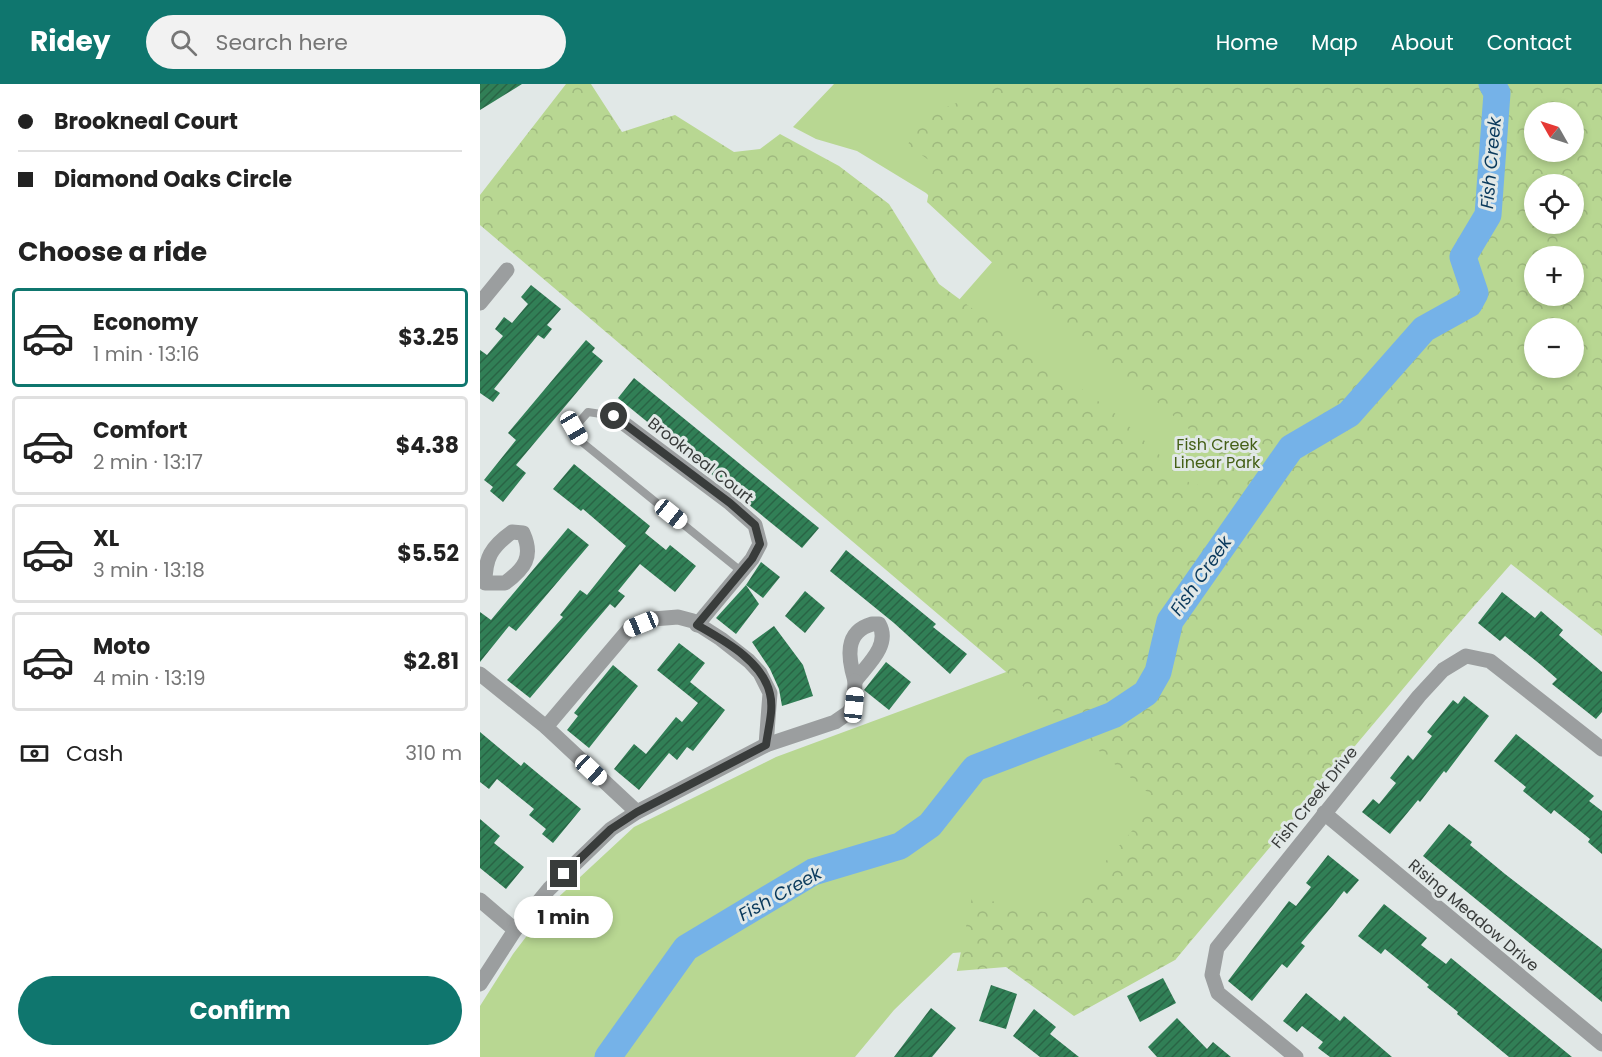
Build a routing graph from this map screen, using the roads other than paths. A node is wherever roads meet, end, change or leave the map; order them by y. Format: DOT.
graph roads {
  1 [pos="507,270"];
  2 [pos="480,303"];
  3 [pos="614,416"];
  4 [pos="742,572"];
  5 [pos="697,625"];
  6 [pos="480,674"];
  7 [pos="855,681"];
  8 [pos="546,727"];
  9 [pos="766,745"];
  10 [pos="1602,749"];
  11 [pos="637,812"];
  12 [pos="1324,813"];
  13 [pos="480,900"];
  14 [pos="515,930"];
  15 [pos="480,984"];
  16 [pos="1602,1044"];
  17 [pos="1296,1057"];
  1 -- 2 [label="street"];
  3 -- 4 [label="street, Brookneal Court"];
  3 -- 4 [label="lane"];
  4 -- 5 [label="street, Brookneal Court"];
  5 -- 8 [label="street"];
  5 -- 9 [label="street"];
  6 -- 8 [label="street"];
  7 -- 9 [label="street"];
  8 -- 11 [label="street"];
  9 -- 11 [label="street"];
  10 -- 12 [label="street, Fish Creek Drive"];
  11 -- 14 [label="street"];
  12 -- 16 [label="street, Rising Meadow Drive"];
  12 -- 17 [label="street, Fish Creek Drive"];
  13 -- 14 [label="street"];
  14 -- 15 [label="street"];
}
